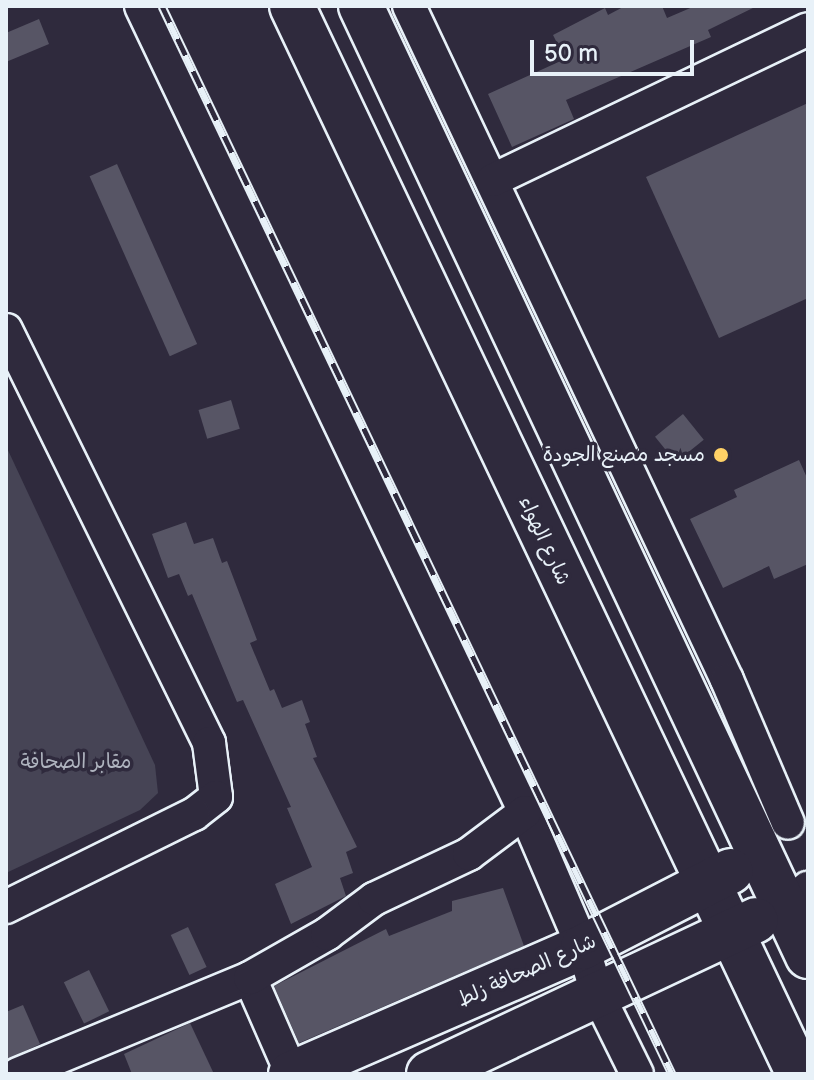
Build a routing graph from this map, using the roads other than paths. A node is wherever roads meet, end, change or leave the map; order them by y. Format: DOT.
graph roads {
  1 [pos="141,6"];
  2 [pos="292,6"];
  3 [pos="361,6"];
  4 [pos="409,6"];
  5 [pos="808,29"];
  6 [pos="446,85"];
  7 [pos="407,105"];
  8 [pos="493,180"];
  9 [pos="6,330"];
  10 [pos="525,812"];
  11 [pos="798,818"];
  12 [pos="759,860"];
  13 [pos="705,881"];
  14 [pos="796,898"];
  15 [pos="6,907"];
  16 [pos="731,931"];
  17 [pos="583,947"];
  18 [pos="808,956"];
  19 [pos="250,978"];
  20 [pos="597,993"];
  21 [pos="31,1071"];
  22 [pos="291,1074"];
  23 [pos="429,1074"];
  24 [pos="637,1074"];
  25 [pos="799,1074"];
  1 -- 10 [label="street"];
  2 -- 13 [label="highway, شارع الهواء"];
  3 -- 7 [label="highway"];
  4 -- 6 [label="street"];
  5 -- 8 [label="street"];
  6 -- 7 [label="street"];
  6 -- 8 [label="street"];
  7 -- 12 [label="highway"];
  8 -- 11 [label="street"];
  9 -- 15 [label="street"];
  10 -- 17 [label="street"];
  10 -- 19 [label="street"];
  11 -- 12 [label="street"];
  12 -- 13 [label="highway, شارع الصحافة زلط"];
  12 -- 14 [label="highway"];
  13 -- 16 [label="highway, شارع الهواء"];
  13 -- 17 [label="highway, شارع الصحافة زلط"];
  14 -- 16 [label="highway"];
  14 -- 18 [label="highway"];
  16 -- 20 [label="highway"];
  16 -- 25 [label="highway, شارع الهواء"];
  17 -- 20 [label="street"];
  17 -- 22 [label="highway, شارع الصحافة زلط"];
  19 -- 21 [label="street"];
  19 -- 22 [label="street"];
  20 -- 23 [label="highway"];
  20 -- 24 [label="street"];
}
